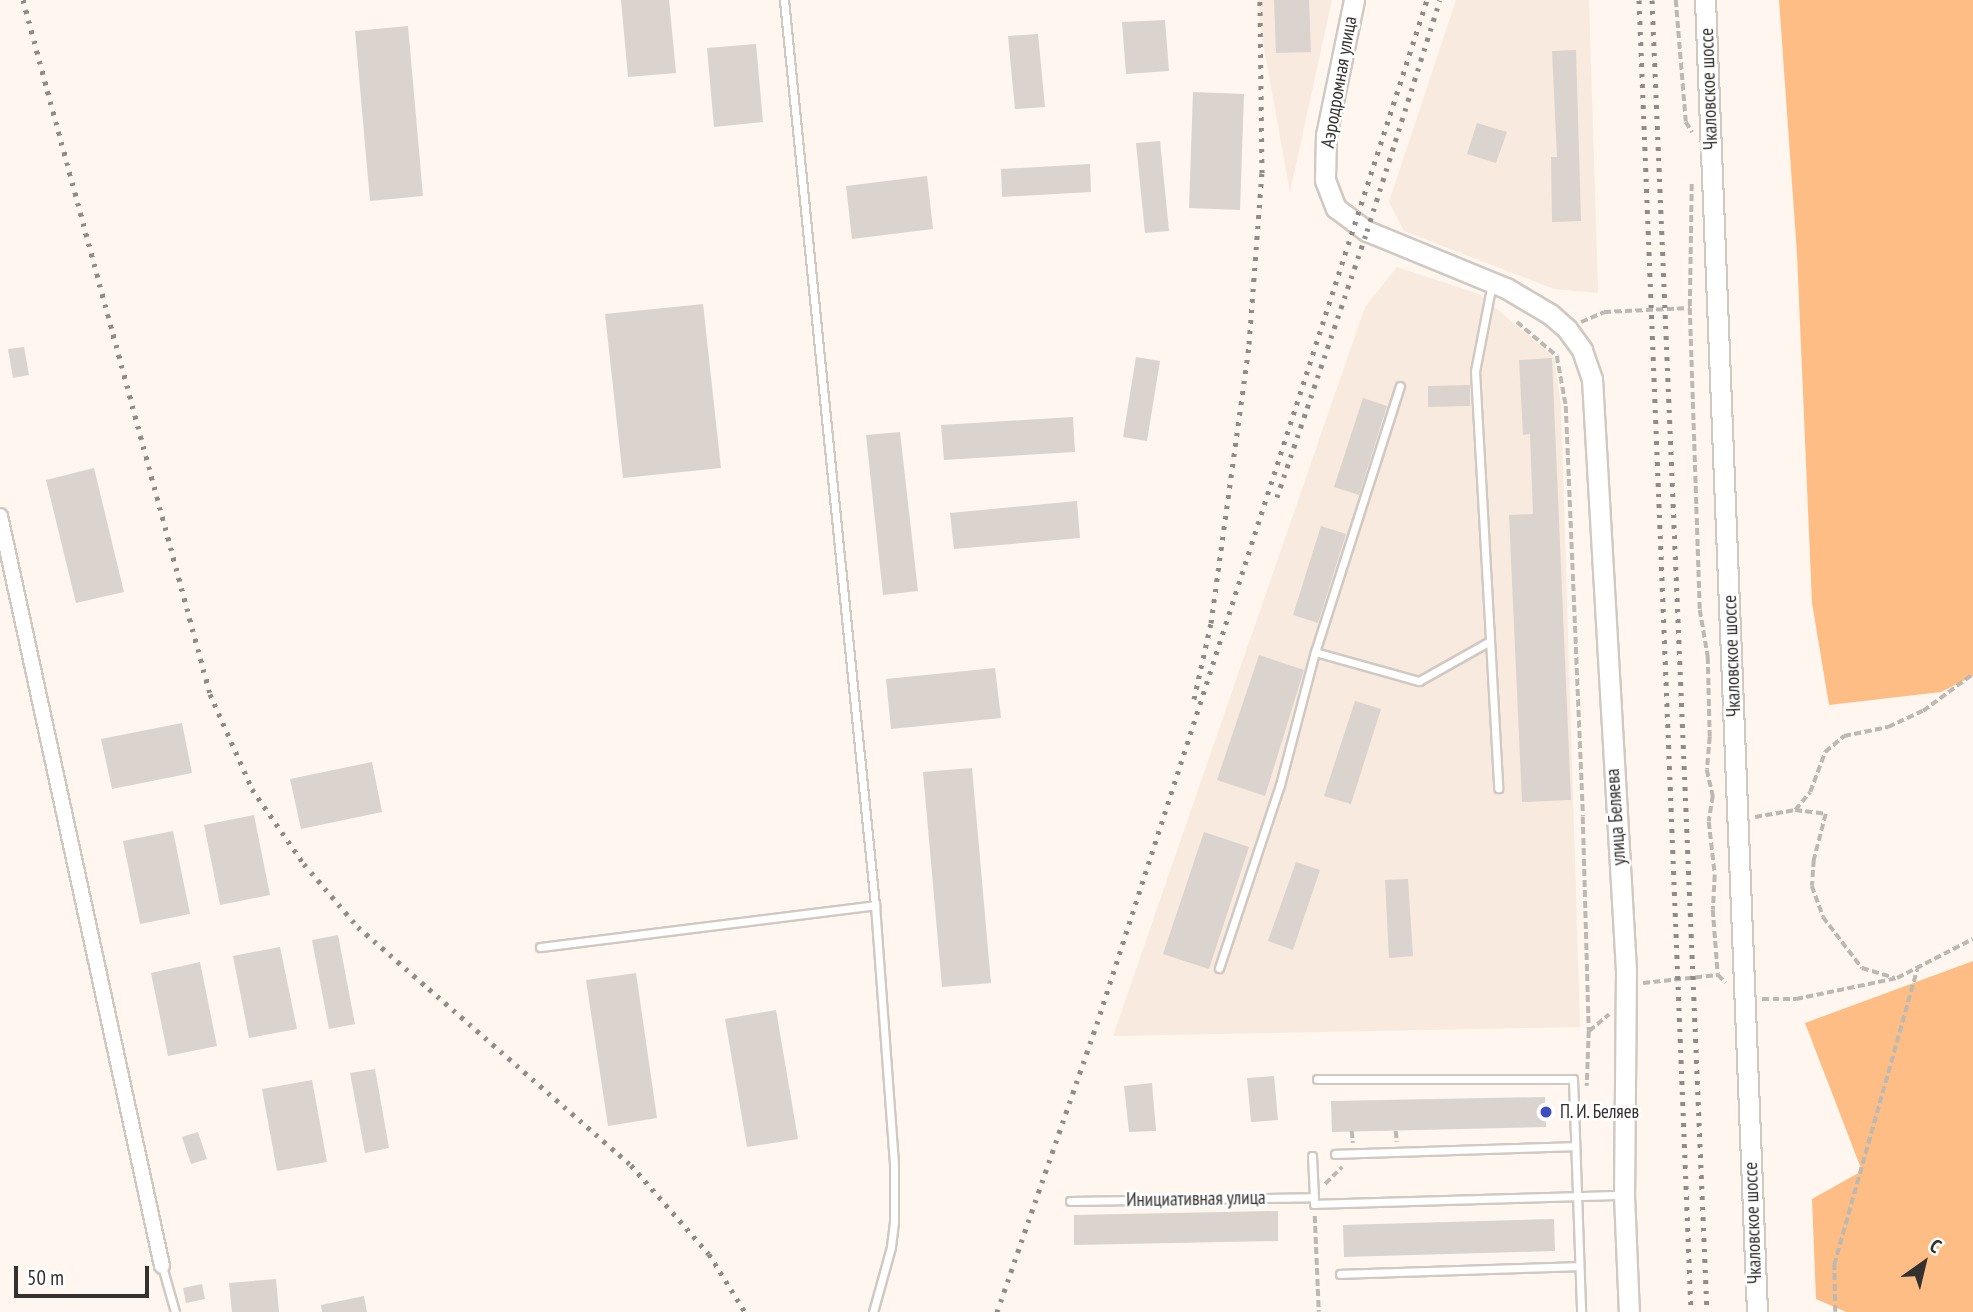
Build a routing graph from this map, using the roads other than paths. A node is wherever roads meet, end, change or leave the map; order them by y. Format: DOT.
graph roads {
  1 [pos="784,0"];
  2 [pos="1354,0"];
  3 [pos="1705,0"];
  4 [pos="1493,283"];
  5 [pos="1567,329"];
  6 [pos="1400,386"];
  7 [pos="0,516"];
  8 [pos="1490,642"];
  9 [pos="1315,652"];
  10 [pos="1498,789"];
  11 [pos="874,905"];
  12 [pos="540,947"];
  13 [pos="1219,968"];
  14 [pos="1317,1079"];
  15 [pos="1575,1146"];
  16 [pos="1335,1154"];
  17 [pos="1312,1156"];
  18 [pos="1624,1195"];
  19 [pos="1577,1197"];
  20 [pos="1070,1201"];
  21 [pos="1314,1201"];
  22 [pos="162,1266"];
  23 [pos="1579,1266"];
  24 [pos="1340,1274"];
  25 [pos="175,1312"];
  26 [pos="873,1312"];
  27 [pos="1581,1312"];
  28 [pos="1629,1312"];
  29 [pos="1757,1312"];
  1 -- 11 [label="lane"];
  2 -- 4 [label="street, Аэродромная улица"];
  3 -- 29 [label="street, Чкаловское шоссе"];
  4 -- 5 [label="street, Аэродромная улица"];
  4 -- 8 [label="lane"];
  5 -- 18 [label="street, улица Беляева"];
  6 -- 9 [label="lane"];
  7 -- 22 [label="street"];
  8 -- 9 [label="lane"];
  8 -- 10 [label="lane"];
  9 -- 13 [label="lane"];
  11 -- 12 [label="lane"];
  11 -- 26 [label="lane"];
  14 -- 15 [label="lane"];
  15 -- 16 [label="lane"];
  15 -- 19 [label="lane"];
  17 -- 21 [label="lane"];
  18 -- 19 [label="lane, Инициативная улица"];
  18 -- 28 [label="street, улица Беляева"];
  19 -- 21 [label="lane, Инициативная улица"];
  19 -- 23 [label="lane"];
  20 -- 21 [label="lane, Инициативная улица"];
  22 -- 25 [label="lane"];
  23 -- 24 [label="lane"];
  23 -- 27 [label="lane"];
}
